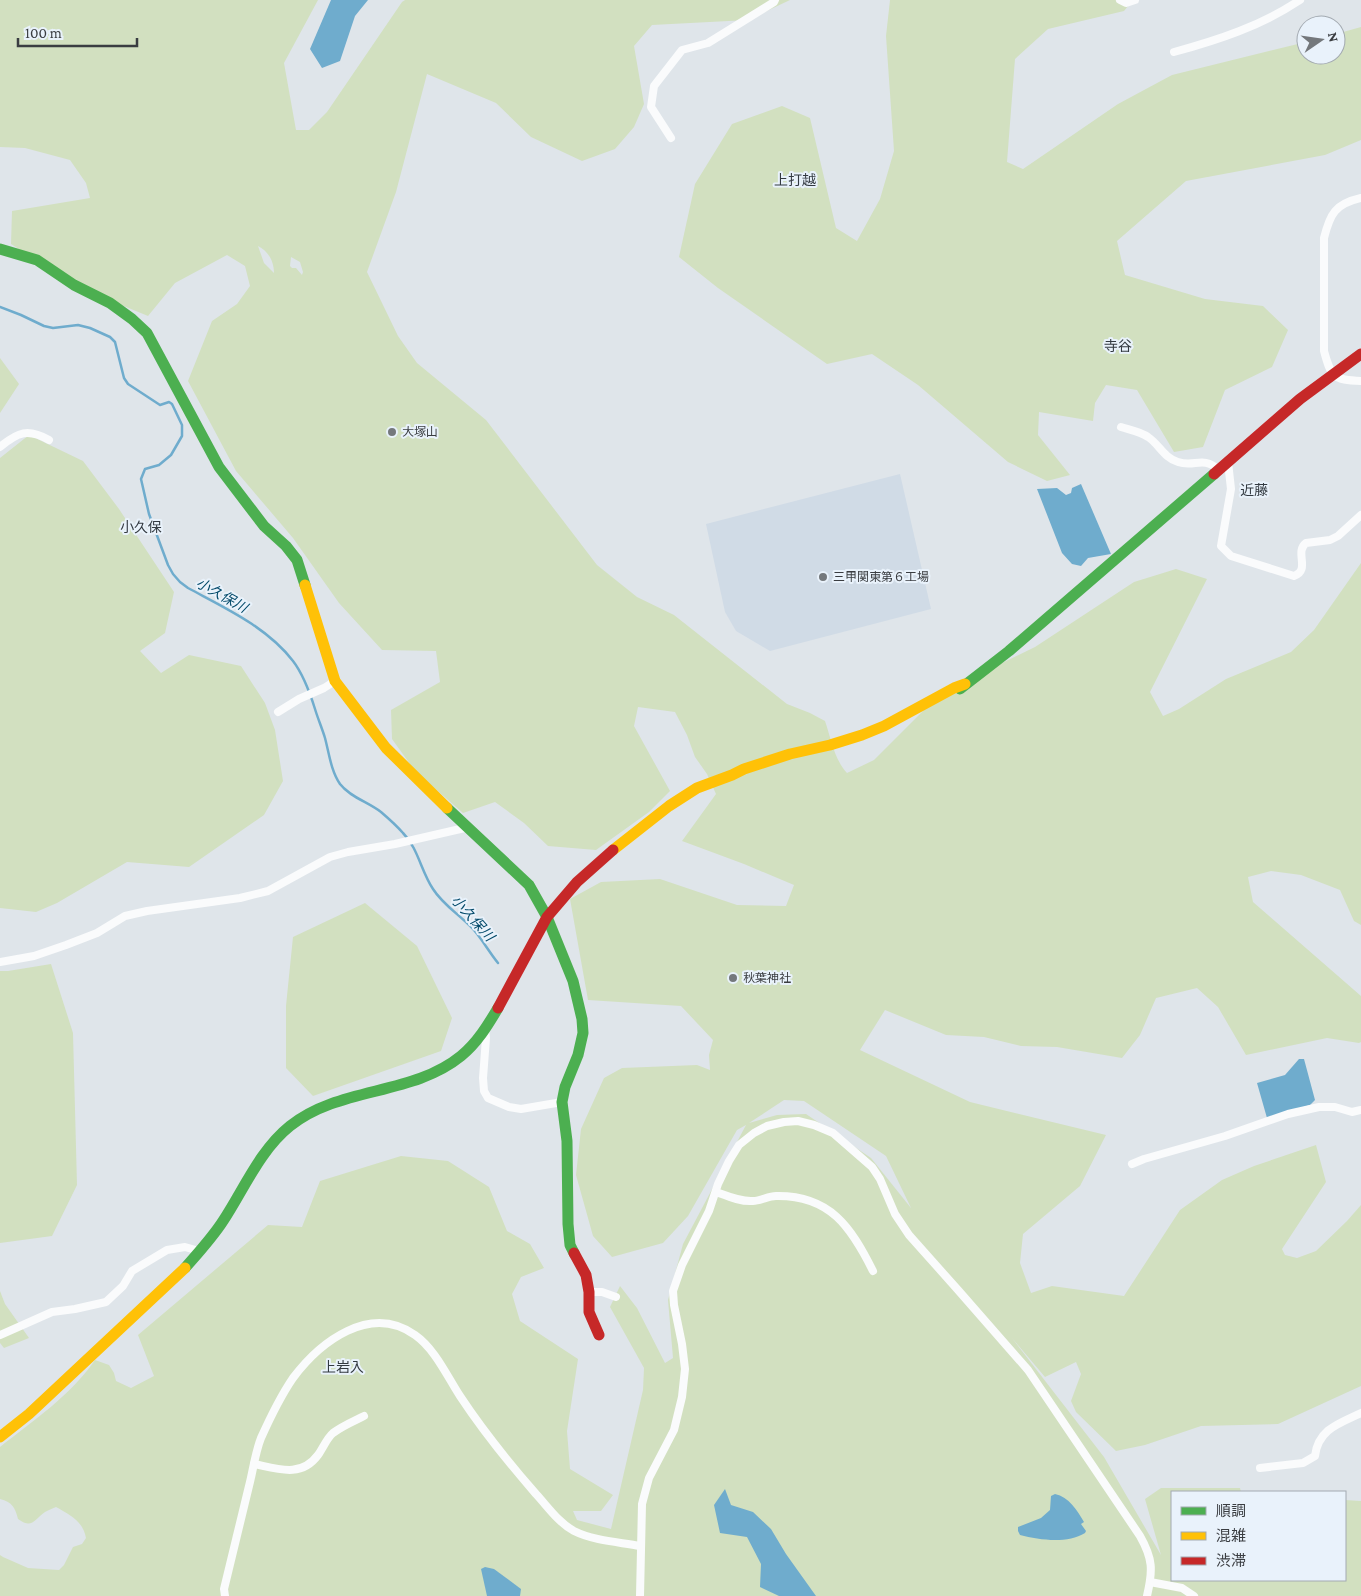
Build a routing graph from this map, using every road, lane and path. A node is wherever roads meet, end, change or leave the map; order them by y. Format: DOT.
graph roads {
  1 [pos="775,0"];
  2 [pos="1120,0"];
  3 [pos="1135,0"];
  4 [pos="1300,0"];
  5 [pos="1174,52"];
  6 [pos="671,138"];
  7 [pos="1361,198"];
  8 [pos="0,249"];
  9 [pos="1361,354"];
  10 [pos="1333,376"];
  11 [pos="1361,381"];
  12 [pos="1121,427"];
  13 [pos="49,440"];
  14 [pos="0,447"];
  15 [pos="1228,462"];
  16 [pos="1219,470"];
  17 [pos="1361,515"];
  18 [pos="335,681"];
  19 [pos="278,712"];
  20 [pos="469,827"];
  21 [pos="547,917"];
  22 [pos="0,962"];
  23 [pos="485,1029"];
  24 [pos="562,1102"];
  25 [pos="1361,1110"];
  26 [pos="1132,1164"];
  27 [pos="716,1192"];
  28 [pos="200,1251"];
  29 [pos="873,1271"];
  30 [pos="589,1292"];
  31 [pos="616,1297"];
  32 [pos="0,1335"];
  33 [pos="599,1335"];
  34 [pos="1361,1413"];
  35 [pos="364,1416"];
  36 [pos="0,1437"];
  37 [pos="254,1464"];
  38 [pos="1260,1468"];
  39 [pos="640,1546"];
  40 [pos="1150,1582"];
  41 [pos="225,1596"];
  42 [pos="640,1596"];
  43 [pos="1147,1596"];
  44 [pos="1194,1596"];
  1 -- 6 [label="street"];
  2 -- 3 [label="street"];
  4 -- 5 [label="street"];
  7 -- 10 [label="street"];
  8 -- 18 [label="street"];
  9 -- 10 [label="street"];
  10 -- 11 [label="street"];
  10 -- 15 [label="street"];
  12 -- 16 [label="street"];
  13 -- 14 [label="street"];
  15 -- 16 [label="street"];
  15 -- 17 [label="street"];
  16 -- 21 [label="street"];
  18 -- 19 [label="street"];
  18 -- 20 [label="street"];
  20 -- 21 [label="street"];
  20 -- 22 [label="street"];
  21 -- 23 [label="street"];
  21 -- 24 [label="street"];
  23 -- 24 [label="street"];
  23 -- 28 [label="street"];
  24 -- 30 [label="street"];
  25 -- 26 [label="street"];
  27 -- 29 [label="street"];
  27 -- 39 [label="street"];
  27 -- 40 [label="street"];
  28 -- 32 [label="street"];
  28 -- 36 [label="street"];
  30 -- 31 [label="street"];
  30 -- 33 [label="street"];
  34 -- 38 [label="street"];
  35 -- 37 [label="street"];
  37 -- 39 [label="street"];
  37 -- 41 [label="street"];
  39 -- 42 [label="street"];
  40 -- 43 [label="street"];
  40 -- 44 [label="street"];
}
